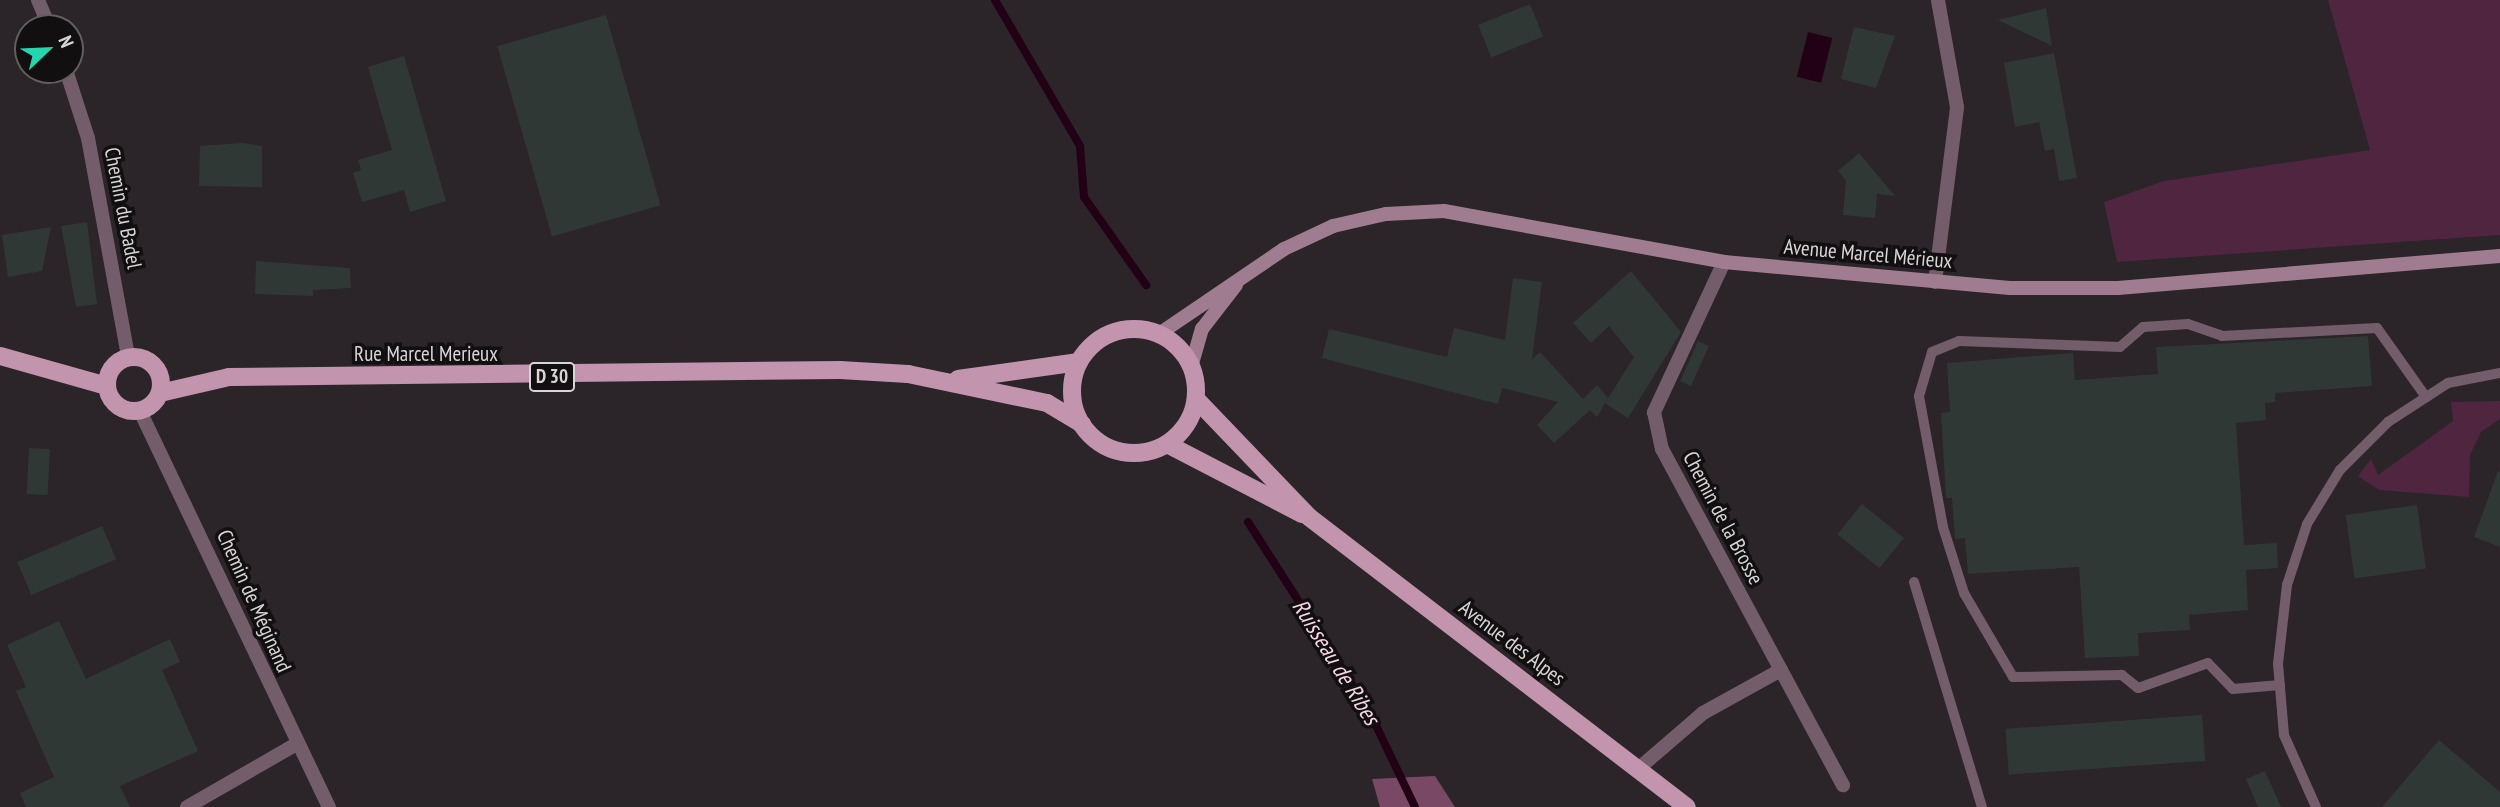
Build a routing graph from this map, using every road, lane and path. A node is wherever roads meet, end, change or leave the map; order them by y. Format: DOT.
graph roads {
  1 [pos="1938,0"];
  2 [pos="70,84"];
  3 [pos="2500,256"];
  4 [pos="1724,262"];
  5 [pos="1247,270"];
  6 [pos="1935,282"];
  7 [pos="1159,334"];
  8 [pos="0,356"];
  9 [pos="128,357"];
  10 [pos="1079,362"];
  11 [pos="1191,367"];
  12 [pos="2500,373"];
  13 [pos="944,381"];
  14 [pos="107,386"];
  15 [pos="160,393"];
  16 [pos="2426,397"];
  17 [pos="1196,399"];
  18 [pos="140,411"];
  19 [pos="1082,424"];
  20 [pos="1167,444"];
  21 [pos="1309,517"];
  22 [pos="1914,582"];
  23 [pos="1781,670"];
  24 [pos="2280,685"];
  25 [pos="295,745"];
  26 [pos="1638,769"];
  27 [pos="1843,785"];
  28 [pos="187,807"];
  29 [pos="330,807"];
  30 [pos="1687,807"];
  31 [pos="1982,807"];
  32 [pos="2316,807"];
  1 -- 6 [label="street"];
  2 -- 9 [label="street, Chemin du Badel"];
  3 -- 6 [label="main road, Avenue Marcel Mérieux"];
  4 -- 5 [label="main road, Avenue Marcel Mérieux"];
  4 -- 6 [label="main road, Avenue Marcel Mérieux"];
  4 -- 23 [label="street, Chemin de la Brosse"];
  5 -- 7 [label="main road, Avenue Marcel Mérieux"];
  5 -- 11 [label="main road, Avenue Marcel Mérieux"];
  7 -- 10 [label="main road"];
  7 -- 11 [label="main road"];
  8 -- 14 [label="main road"];
  9 -- 14 [label="main road"];
  9 -- 15 [label="main road"];
  10 -- 13 [label="main road, Rue Marcel Merieux / D 30"];
  10 -- 19 [label="main road"];
  11 -- 17 [label="main road"];
  12 -- 16 [label="lane"];
  13 -- 15 [label="main road, Rue Marcel Merieux / D 30"];
  13 -- 19 [label="main road, Rue Marcel Merieux / D 30"];
  14 -- 18 [label="main road"];
  15 -- 18 [label="main road"];
  16 -- 24 [label="lane"];
  16 -- 24 [label="lane"];
  17 -- 20 [label="main road"];
  17 -- 21 [label="main road, Avenue des Alpes"];
  18 -- 25 [label="street, Chemin de Méginand"];
  19 -- 20 [label="main road"];
  20 -- 21 [label="main road, Avenue des Alpes"];
  21 -- 26 [label="main road, Avenue des Alpes"];
  22 -- 31 [label="lane"];
  23 -- 26 [label="street"];
  23 -- 27 [label="street, Chemin de la Brosse"];
  24 -- 32 [label="lane"];
  25 -- 28 [label="street"];
  25 -- 29 [label="street, Chemin de Méginand"];
  26 -- 30 [label="main road, Avenue des Alpes"];
}
